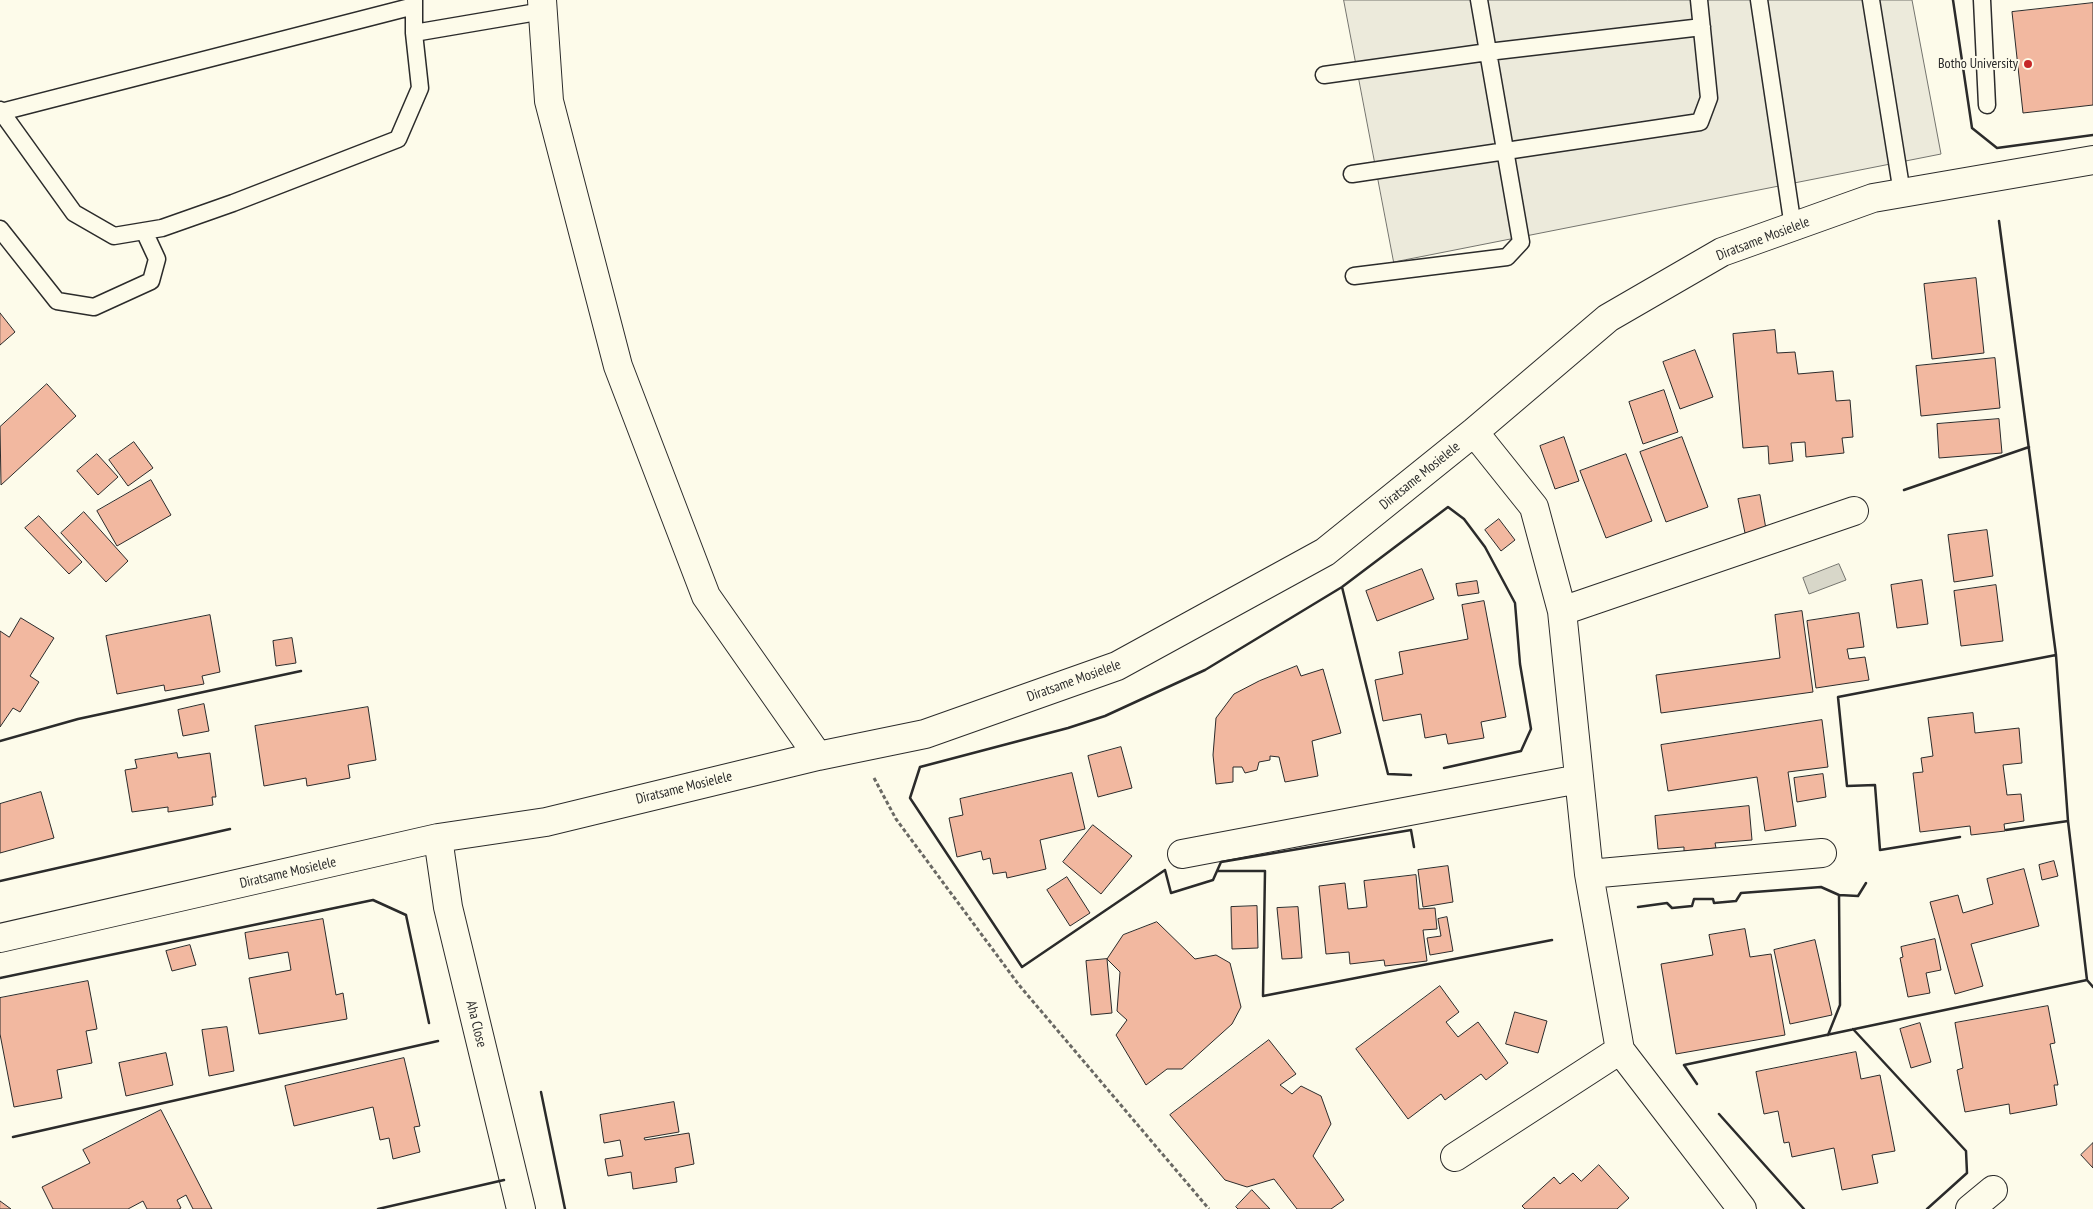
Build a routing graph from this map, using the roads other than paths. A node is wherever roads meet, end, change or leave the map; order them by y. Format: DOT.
graph roads {
  1 [pos="1479,0"];
  2 [pos="1698,0"];
  3 [pos="1759,0"];
  4 [pos="1871,0"];
  5 [pos="1982,0"];
  6 [pos="414,3"];
  7 [pos="543,6"];
  8 [pos="1702,27"];
  9 [pos="414,33"];
  10 [pos="1488,52"];
  11 [pos="1324,75"];
  12 [pos="1987,105"];
  13 [pos="1,111"];
  14 [pos="1505,152"];
  15 [pos="2093,160"];
  16 [pos="1352,174"];
  17 [pos="1902,193"];
  18 [pos="1793,227"];
  19 [pos="0,229"];
  20 [pos="144,231"];
  21 [pos="1354,276"];
  22 [pos="1474,432"];
  23 [pos="1854,511"];
  24 [pos="1562,612"];
  25 [pos="818,756"];
  26 [pos="1579,780"];
  27 [pos="438,838"];
  28 [pos="1822,853"];
  29 [pos="1182,854"];
  30 [pos="1589,874"];
  31 [pos="0,938"];
  32 [pos="1620,1050"];
  33 [pos="1455,1157"];
  34 [pos="1993,1190"];
  35 [pos="521,1209"];
  36 [pos="1742,1209"];
  37 [pos="1970,1209"];
  1 -- 10 [label="lane"];
  2 -- 8 [label="lane"];
  3 -- 18 [label="lane"];
  4 -- 17 [label="lane"];
  5 -- 12 [label="lane"];
  6 -- 9 [label="lane"];
  6 -- 13 [label="lane"];
  7 -- 9 [label="lane"];
  7 -- 25 [label="street"];
  8 -- 10 [label="lane"];
  8 -- 14 [label="lane"];
  9 -- 20 [label="lane"];
  10 -- 11 [label="lane"];
  10 -- 14 [label="lane"];
  13 -- 20 [label="lane"];
  14 -- 16 [label="lane"];
  14 -- 21 [label="lane"];
  15 -- 17 [label="street, Diratsame Mosielele"];
  17 -- 18 [label="street, Diratsame Mosielele"];
  18 -- 22 [label="street, Diratsame Mosielele"];
  19 -- 20 [label="lane"];
  22 -- 24 [label="street"];
  22 -- 25 [label="street, Diratsame Mosielele"];
  23 -- 24 [label="street"];
  24 -- 26 [label="street"];
  25 -- 27 [label="street, Diratsame Mosielele"];
  26 -- 29 [label="street"];
  26 -- 30 [label="street"];
  27 -- 31 [label="street, Diratsame Mosielele"];
  27 -- 35 [label="street, Aha Close"];
  28 -- 30 [label="street"];
  30 -- 32 [label="street"];
  32 -- 33 [label="street"];
  32 -- 36 [label="street"];
  34 -- 37 [label="street"];
}
